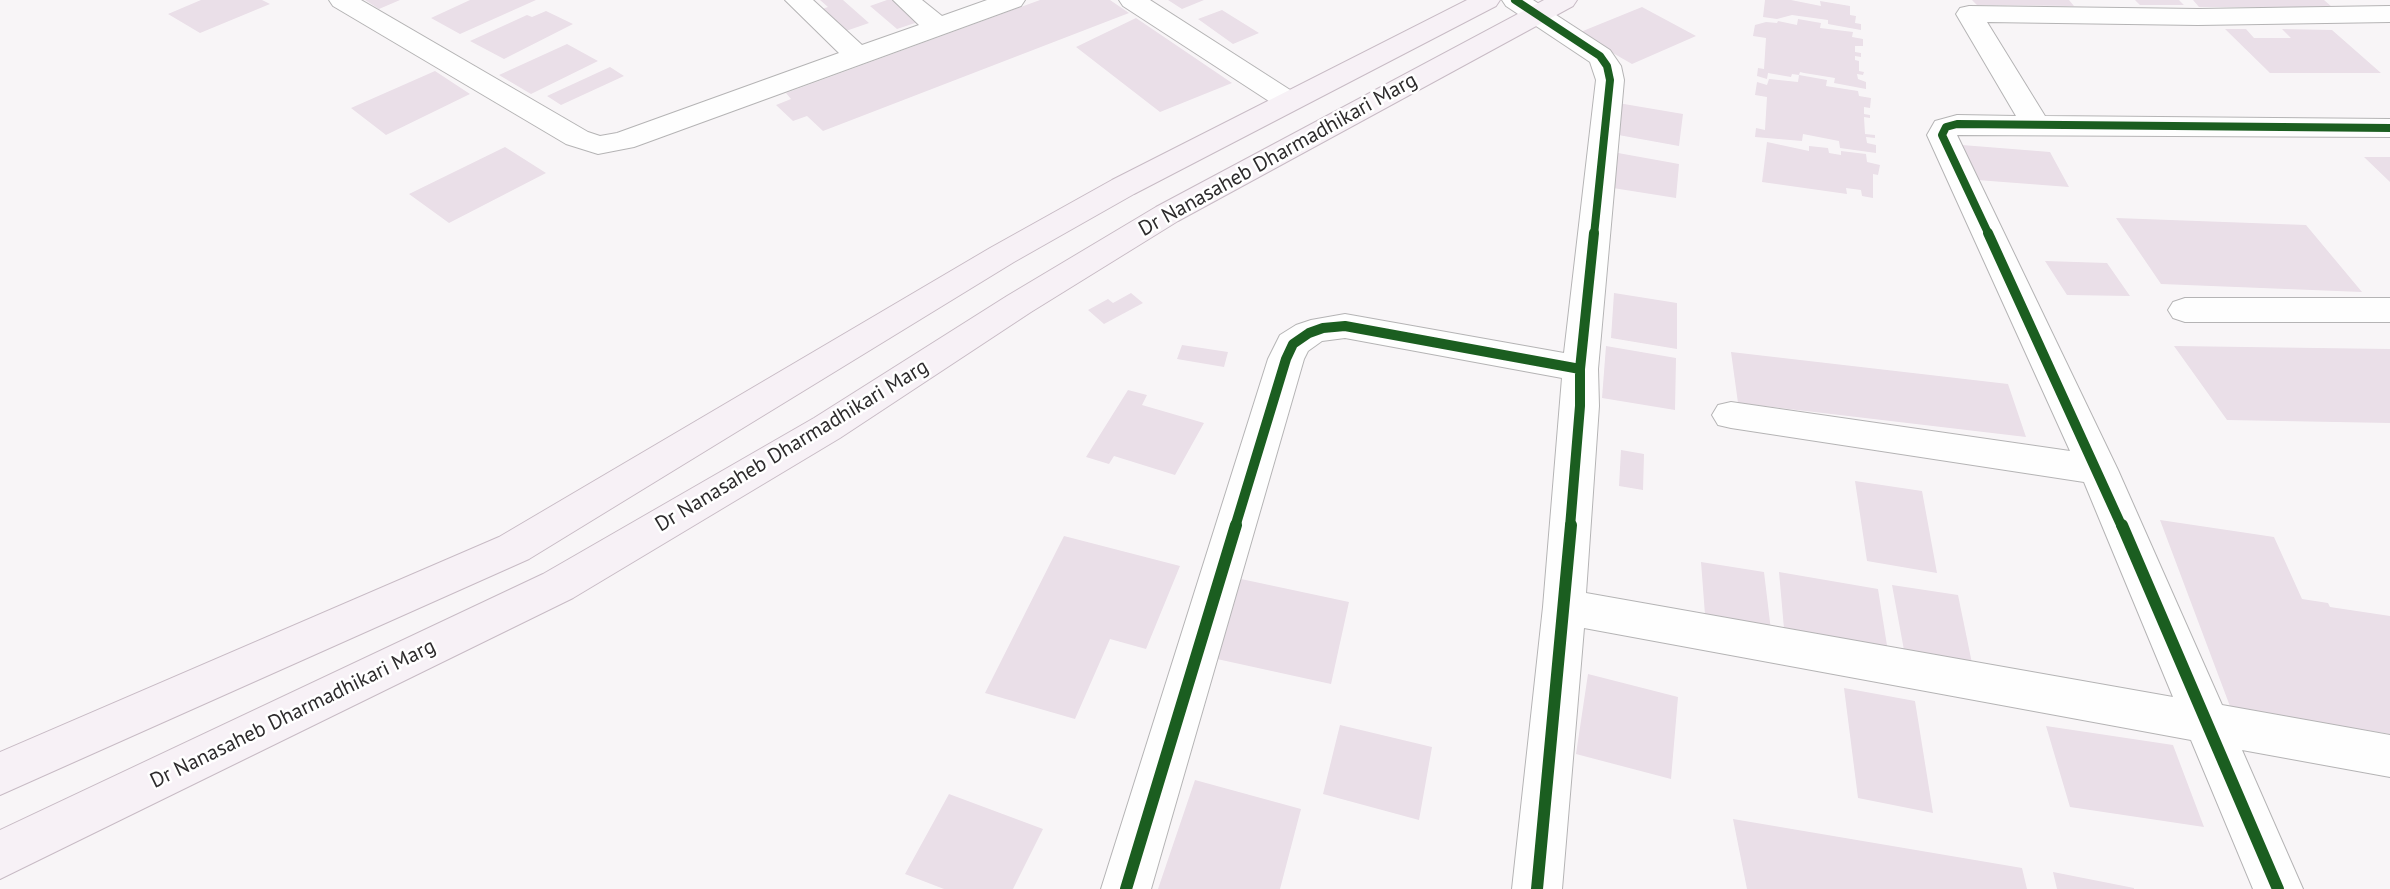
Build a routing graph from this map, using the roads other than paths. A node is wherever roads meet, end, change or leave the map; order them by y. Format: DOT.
graph roads {
  1 [pos="342,0"];
  2 [pos="798,0"];
  3 [pos="906,0"];
  4 [pos="1132,0"];
  5 [pos="1487,0"];
  6 [pos="1005,1"];
  7 [pos="1540,5"];
  8 [pos="2390,14"];
  9 [pos="938,27"];
  10 [pos="858,56"];
  11 [pos="1288,101"];
  12 [pos="2036,125"];
  13 [pos="2390,128"];
  14 [pos="2185,310"];
  15 [pos="2390,310"];
  16 [pos="1580,369"];
  17 [pos="1731,415"];
  18 [pos="2098,470"];
  19 [pos="1564,607"];
  20 [pos="2206,723"];
  21 [pos="2390,756"];
  22 [pos="0,774"];
  23 [pos="0,855"];
  24 [pos="1126,889"];
  25 [pos="1537,889"];
  26 [pos="2278,889"];
  1 -- 10 [label="street"];
  2 -- 10 [label="street"];
  3 -- 9 [label="street"];
  4 -- 11 [label="street"];
  5 -- 11 [label="main road, Dr Nanasaheb Dharmadhikari Marg"];
  6 -- 9 [label="street"];
  7 -- 16 [label="street"];
  7 -- 23 [label="main road, Dr Nanasaheb Dharmadhikari Marg"];
  8 -- 12 [label="street"];
  9 -- 10 [label="street"];
  11 -- 22 [label="main road, Dr Nanasaheb Dharmadhikari Marg"];
  12 -- 13 [label="street"];
  12 -- 18 [label="street"];
  14 -- 15 [label="street"];
  16 -- 19 [label="street"];
  16 -- 24 [label="street"];
  17 -- 18 [label="street"];
  18 -- 20 [label="street"];
  19 -- 20 [label="street"];
  19 -- 25 [label="street"];
  20 -- 21 [label="street"];
  20 -- 26 [label="street"];
}
